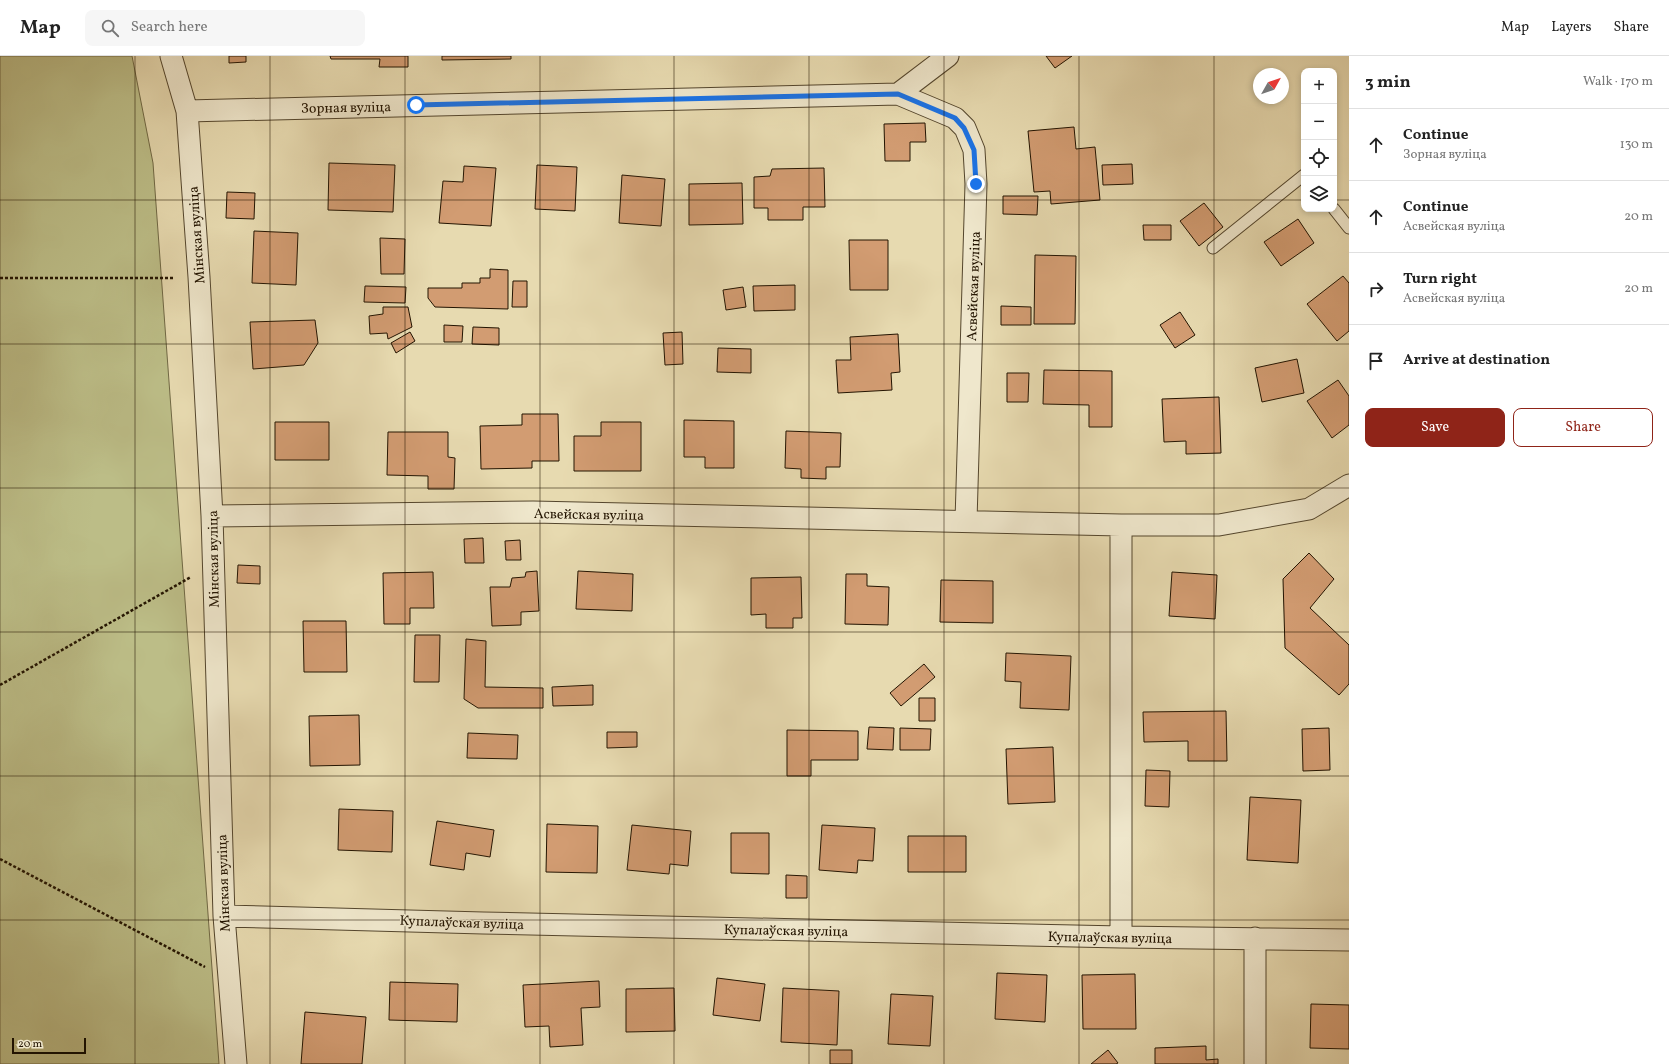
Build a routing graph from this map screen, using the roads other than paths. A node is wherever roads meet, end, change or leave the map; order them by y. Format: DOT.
graph roads {
  1 [pos="171,56"];
  2 [pos="948,56"];
  3 [pos="898,94"];
  4 [pos="187,111"];
  5 [pos="1303,176"];
  6 [pos="1336,212"];
  7 [pos="1349,228"];
  8 [pos="1213,248"];
  9 [pos="1349,485"];
  10 [pos="212,516"];
  11 [pos="966,521"];
  12 [pos="1121,525"];
  13 [pos="224,916"];
  14 [pos="1121,937"];
  15 [pos="1255,938"];
  16 [pos="1349,940"];
  17 [pos="236,1064"];
  18 [pos="1255,1064"];
  1 -- 4 [label="street, Мінская вуліца"];
  2 -- 3 [label="street"];
  3 -- 4 [label="street, Зорная вуліца"];
  3 -- 11 [label="street, Асвейская вуліца"];
  4 -- 10 [label="street, Мінская вуліца"];
  5 -- 8 [label="lane"];
  6 -- 7 [label="lane"];
  9 -- 12 [label="street, Асвейская вуліца"];
  10 -- 11 [label="street, Асвейская вуліца"];
  10 -- 13 [label="street, Мінская вуліца"];
  11 -- 12 [label="street, Асвейская вуліца"];
  12 -- 14 [label="street"];
  13 -- 14 [label="street, Купалаўская вуліца"];
  13 -- 17 [label="street, Мінская вуліца"];
  14 -- 15 [label="street, Купалаўская вуліца"];
  15 -- 16 [label="street, Купалаўская вуліца"];
  15 -- 18 [label="street"];
}
